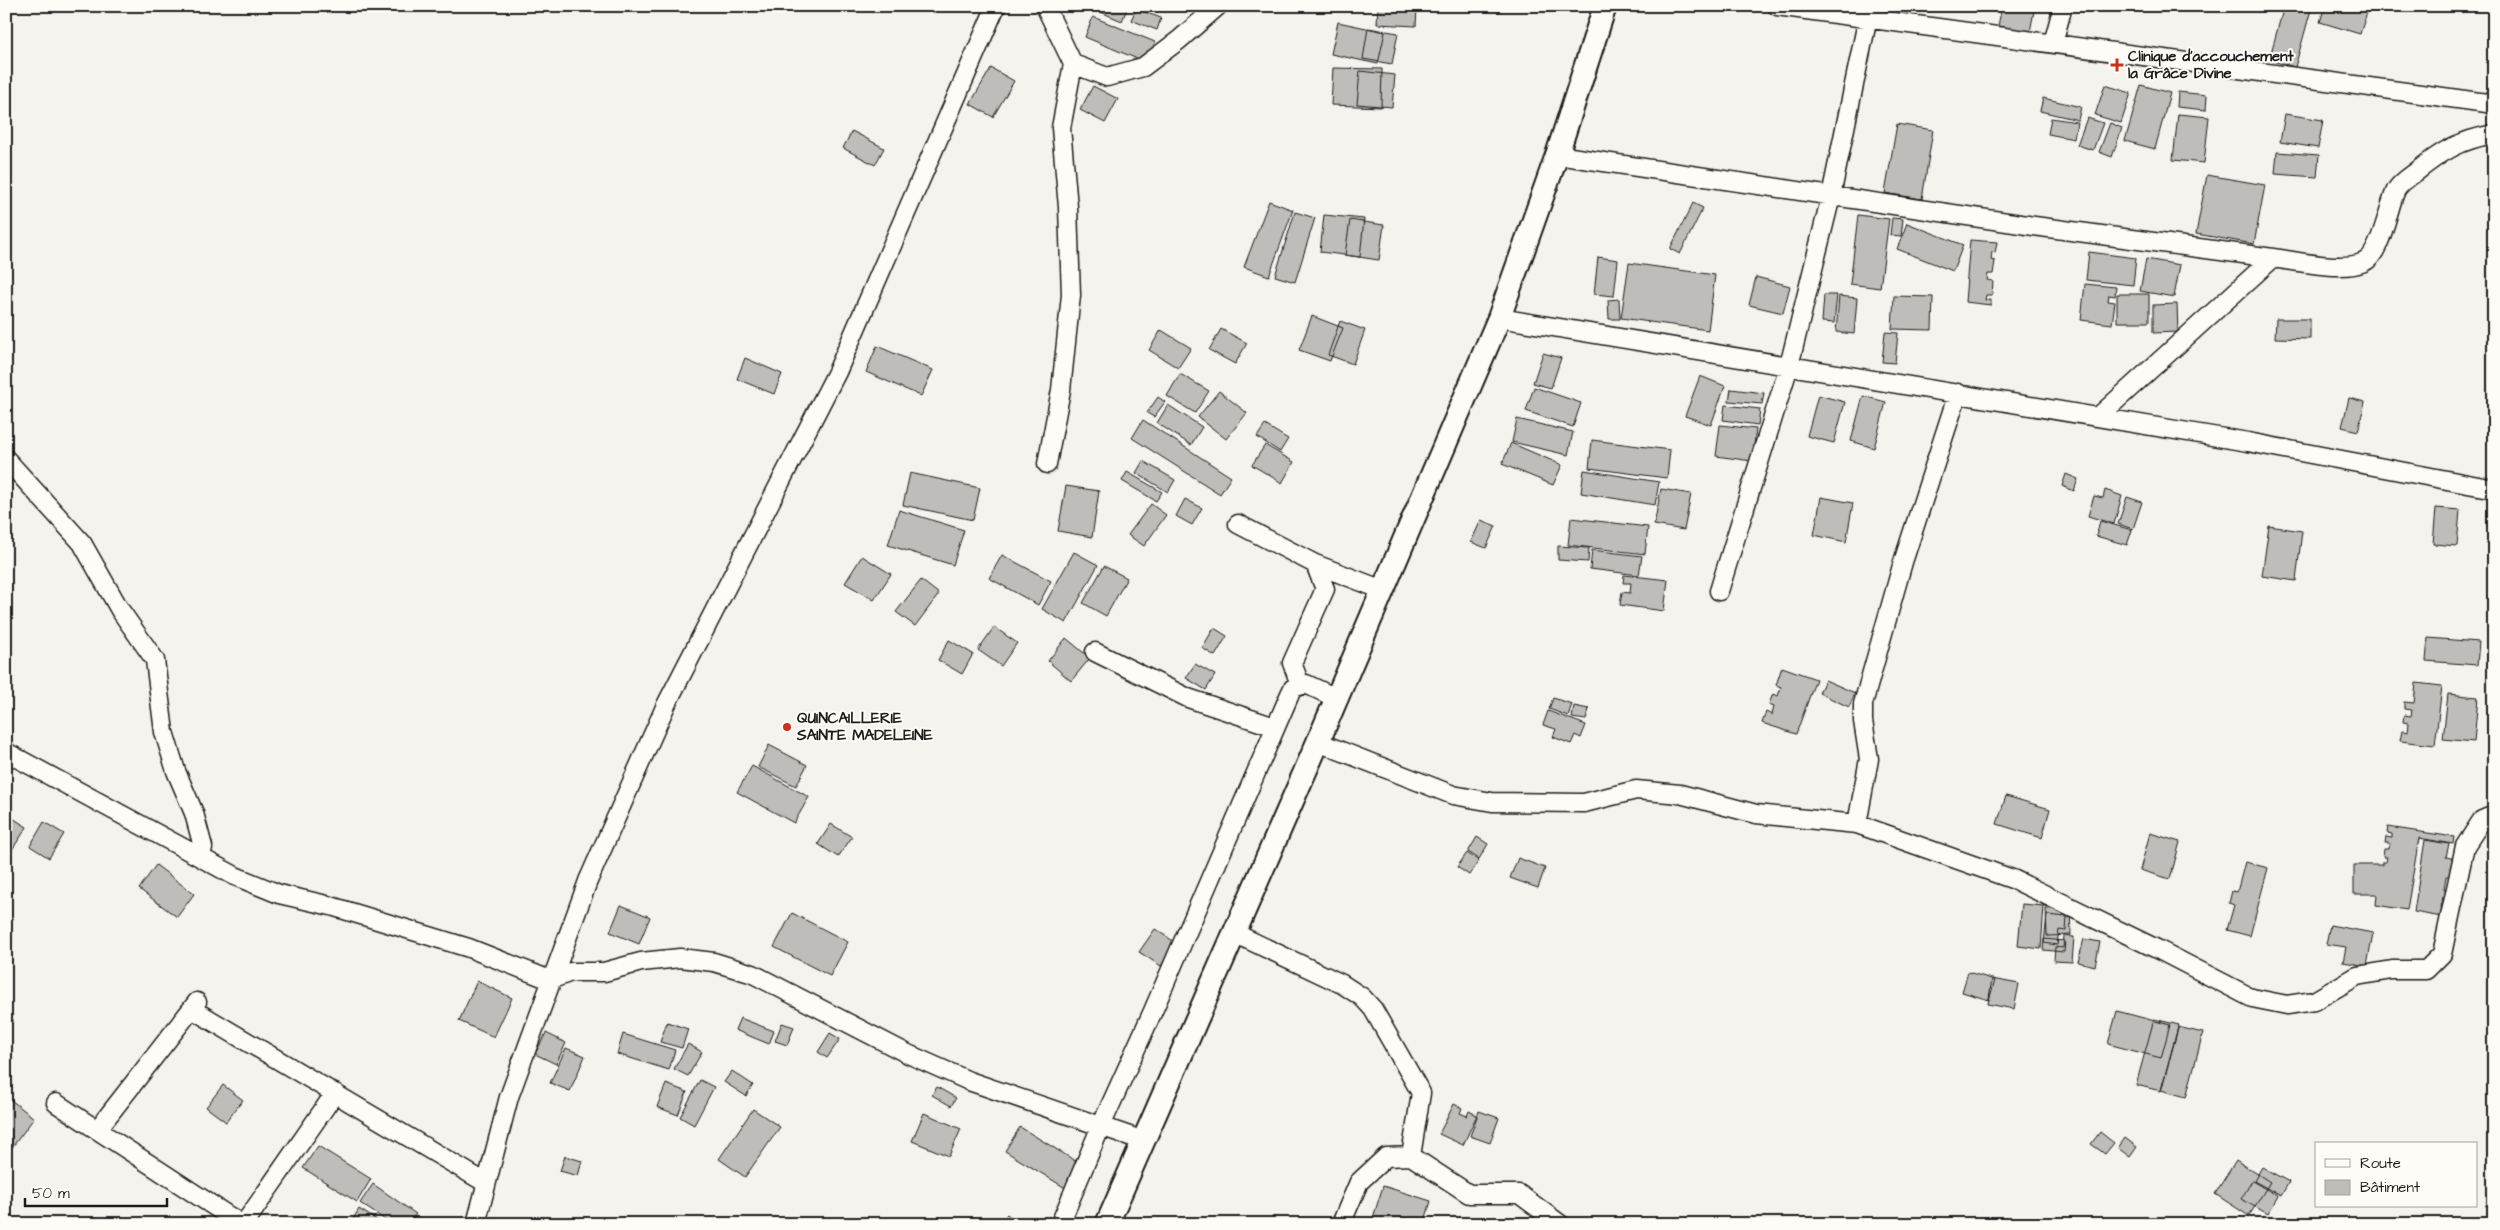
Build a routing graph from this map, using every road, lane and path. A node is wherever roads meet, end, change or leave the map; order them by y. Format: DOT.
graph roads {
  1 [pos="996,6"];
  2 [pos="1045,6"];
  3 [pos="1218,6"];
  4 [pos="1605,6"];
  5 [pos="1777,6"];
  6 [pos="2063,6"];
  7 [pos="1868,17"];
  8 [pos="2053,43"];
  9 [pos="1073,64"];
  10 [pos="2494,104"];
  11 [pos="2494,134"];
  12 [pos="1557,155"];
  13 [pos="1831,196"];
  14 [pos="2273,258"];
  15 [pos="1499,318"];
  16 [pos="1790,366"];
  17 [pos="1958,394"];
  18 [pos="2098,417"];
  19 [pos="6,459"];
  20 [pos="1047,464"];
  21 [pos="2494,489"];
  22 [pos="1238,524"];
  23 [pos="1315,564"];
  24 [pos="1382,590"];
  25 [pos="1719,591"];
  26 [pos="1095,652"];
  27 [pos="1300,684"];
  28 [pos="1336,698"];
  29 [pos="1275,726"];
  30 [pos="1318,742"];
  31 [pos="6,752"];
  32 [pos="2494,815"];
  33 [pos="1857,824"];
  34 [pos="201,857"];
  35 [pos="1234,933"];
  36 [pos="550,980"];
  37 [pos="335,1093"];
  38 [pos="56,1103"];
  39 [pos="1101,1126"];
  40 [pos="97,1130"];
  41 [pos="1144,1141"];
  42 [pos="1411,1156"];
  43 [pos="486,1182"];
  44 [pos="243,1224"];
  45 [pos="476,1224"];
  46 [pos="1060,1224"];
  47 [pos="1106,1224"];
  48 [pos="1341,1224"];
  49 [pos="1560,1224"];
  1 -- 36 [label="street"];
  2 -- 9 [label="street"];
  3 -- 9 [label="street"];
  4 -- 12 [label="street"];
  5 -- 7 [label="street"];
  6 -- 8 [label="street"];
  7 -- 8 [label="street"];
  7 -- 13 [label="street"];
  8 -- 10 [label="street"];
  9 -- 20 [label="street"];
  11 -- 14 [label="street"];
  12 -- 13 [label="street"];
  12 -- 15 [label="street"];
  13 -- 14 [label="street"];
  13 -- 16 [label="street"];
  14 -- 18 [label="street"];
  15 -- 16 [label="street"];
  15 -- 24 [label="street"];
  16 -- 17 [label="street"];
  16 -- 25 [label="street"];
  17 -- 18 [label="street"];
  17 -- 33 [label="street"];
  18 -- 21 [label="street"];
  19 -- 34 [label="street"];
  22 -- 23 [label="street"];
  23 -- 24 [label="street"];
  23 -- 27 [label="street"];
  24 -- 28 [label="street"];
  26 -- 29 [label="street"];
  27 -- 28 [label="street"];
  27 -- 29 [label="street"];
  28 -- 30 [label="street"];
  29 -- 39 [label="street"];
  30 -- 33 [label="street"];
  30 -- 35 [label="street"];
  31 -- 34 [label="street"];
  32 -- 33 [label="street"];
  34 -- 36 [label="street"];
  35 -- 41 [label="street"];
  35 -- 42 [label="street"];
  36 -- 39 [label="street"];
  36 -- 43 [label="street"];
  37 -- 40 [label="street"];
  37 -- 43 [label="street"];
  37 -- 44 [label="street"];
  38 -- 40 [label="street"];
  39 -- 41 [label="street"];
  39 -- 46 [label="street"];
  40 -- 44 [label="street"];
  41 -- 47 [label="street"];
  42 -- 48 [label="street"];
  42 -- 49 [label="street"];
  43 -- 45 [label="street"];
}
